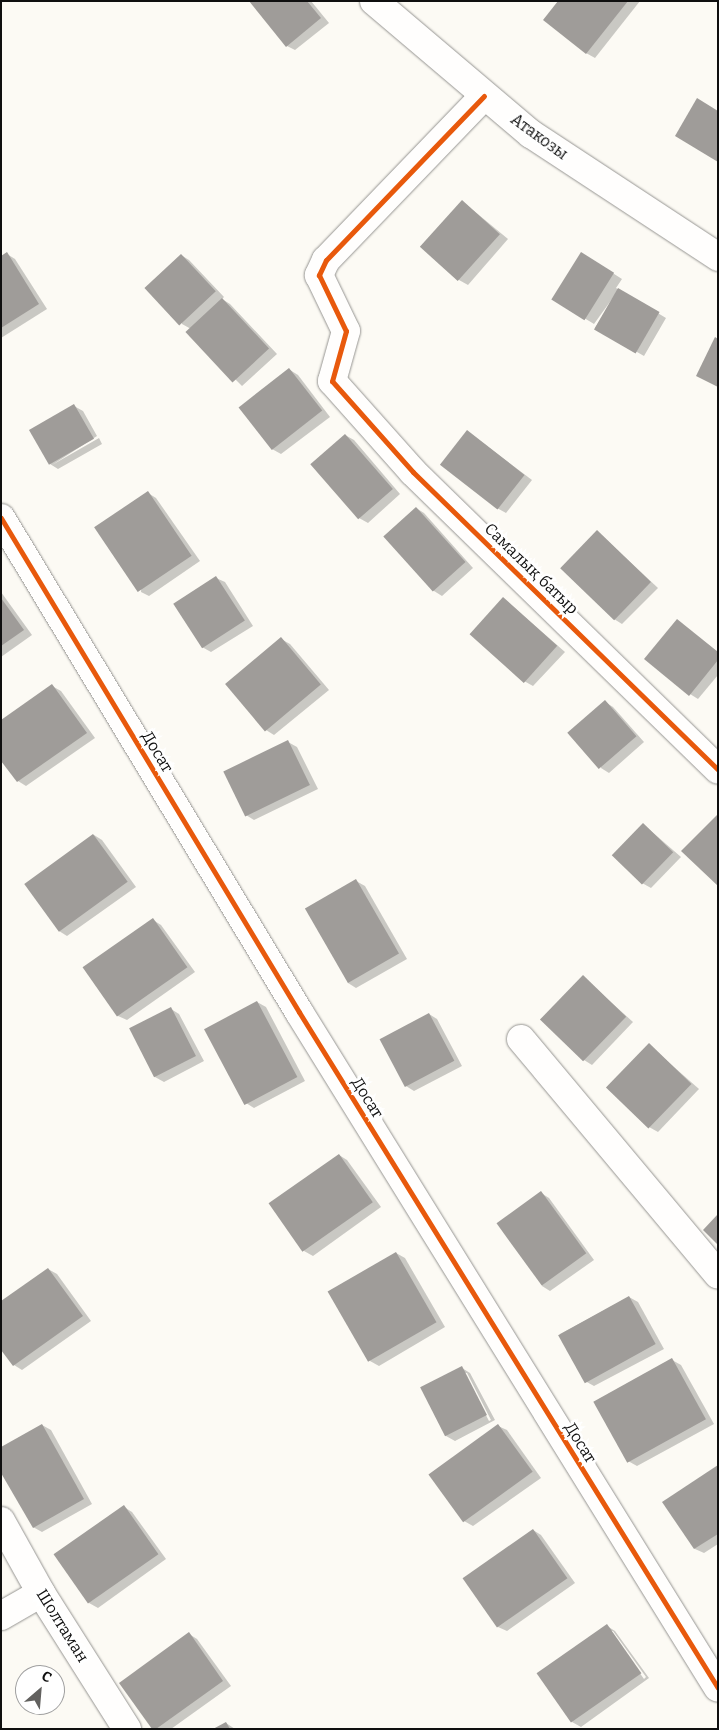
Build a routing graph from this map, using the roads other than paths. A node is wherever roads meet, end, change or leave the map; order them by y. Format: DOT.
graph roads {
  1 [pos="374,1"];
  2 [pos="484,96"];
  3 [pos="718,256"];
  4 [pos="1,518"];
  5 [pos="718,770"];
  6 [pos="521,1040"];
  7 [pos="718,1276"];
  8 [pos="1,1521"];
  9 [pos="41,1593"];
  10 [pos="1,1616"];
  11 [pos="718,1688"];
  12 [pos="127,1729"];
  1 -- 2 [label="street, Атакозы"];
  2 -- 3 [label="street, Атакозы"];
  2 -- 5 [label="street, Самалық батыр"];
  4 -- 11 [label="street, Досат"];
  6 -- 7 [label="street"];
  8 -- 9 [label="street, Шолтаман"];
  9 -- 10 [label="street"];
  9 -- 12 [label="street, Шолтаман"];
}
